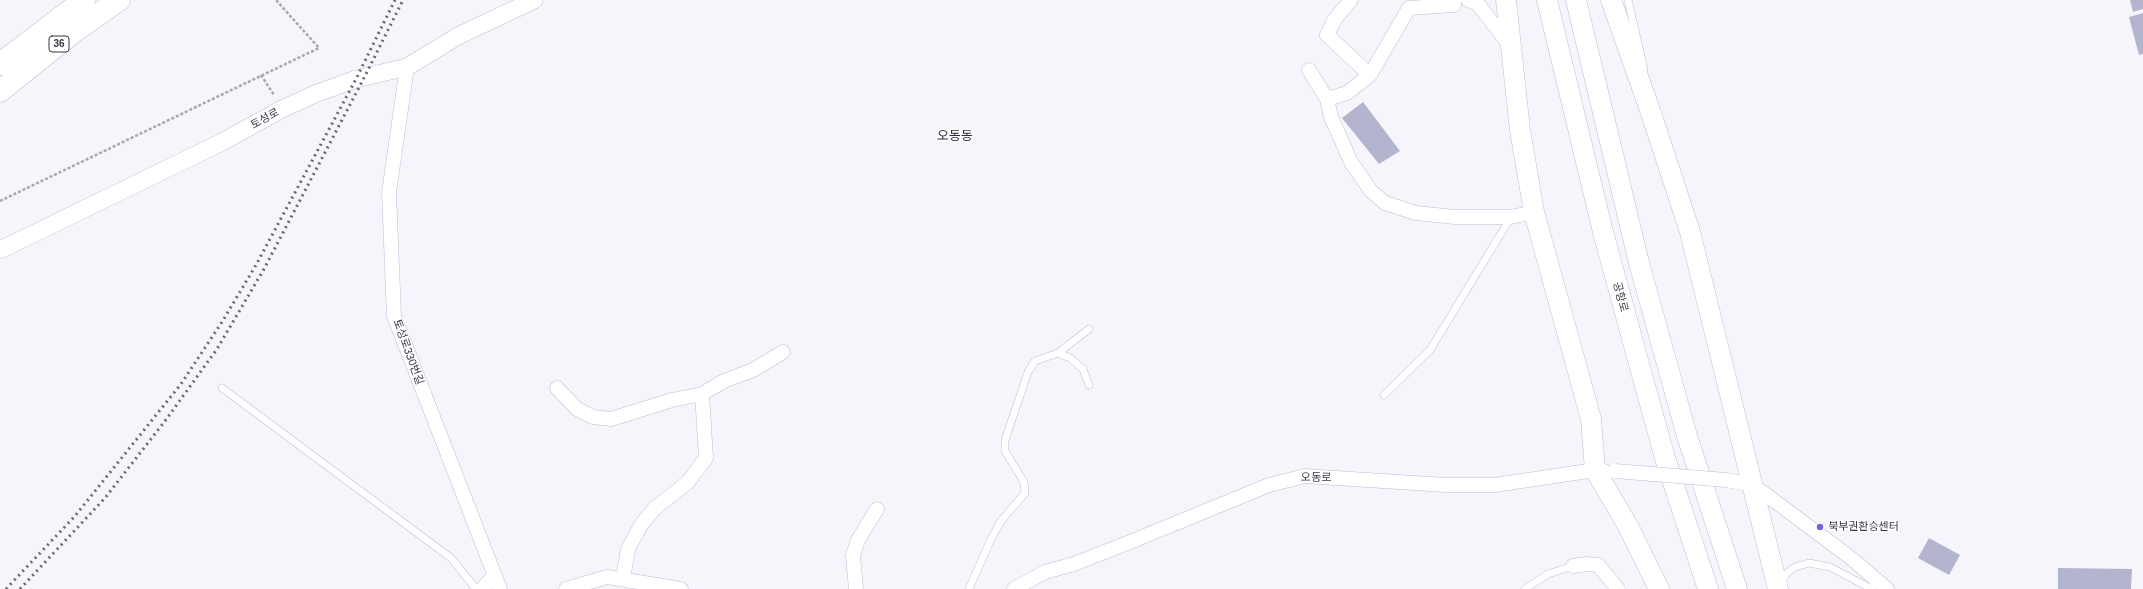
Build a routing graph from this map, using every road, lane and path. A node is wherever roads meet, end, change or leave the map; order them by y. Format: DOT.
graph roads {
  1 [pos="84,0"];
  2 [pos="119,0"];
  3 [pos="276,0"];
  4 [pos="534,0"];
  5 [pos="1351,0"];
  6 [pos="1454,0"];
  7 [pos="1468,0"];
  8 [pos="1506,0"];
  9 [pos="1547,0"];
  10 [pos="1576,0"];
  11 [pos="1611,0"];
  12 [pos="1628,0"];
  13 [pos="1511,47"];
  14 [pos="0,64"];
  15 [pos="407,67"];
  16 [pos="1310,70"];
  17 [pos="262,75"];
  18 [pos="1370,75"];
  19 [pos="0,91"];
  20 [pos="1327,99"];
  21 [pos="282,109"];
  22 [pos="1651,113"];
  23 [pos="0,201"];
  24 [pos="1534,212"];
  25 [pos="1510,218"];
  26 [pos="0,250"];
  27 [pos="1089,329"];
  28 [pos="783,352"];
  29 [pos="1058,353"];
  30 [pos="1089,385"];
  31 [pos="222,388"];
  32 [pos="558,388"];
  33 [pos="702,394"];
  34 [pos="1384,395"];
  35 [pos="1595,470"];
  36 [pos="1753,485"];
  37 [pos="877,508"];
  38 [pos="1573,566"];
  39 [pos="623,579"];
  40 [pos="497,583"];
  41 [pos="1778,588"];
  42 [pos="476,589"];
  43 [pos="482,589"];
  44 [pos="566,589"];
  45 [pos="681,589"];
  46 [pos="856,589"];
  47 [pos="969,589"];
  48 [pos="1014,589"];
  49 [pos="1525,589"];
  50 [pos="1618,589"];
  51 [pos="1659,589"];
  52 [pos="1708,589"];
  53 [pos="1737,589"];
  54 [pos="1872,589"];
  55 [pos="1887,589"];
  1 -- 14 [label="highway, 36"];
  2 -- 19 [label="highway, 36"];
  3 -- 17 [label="path"];
  4 -- 15 [label="street, 토성로"];
  5 -- 18 [label="street"];
  6 -- 18 [label="street"];
  7 -- 13 [label="street"];
  8 -- 13 [label="main road"];
  9 -- 52 [label="main road, 공항로"];
  10 -- 53 [label="main road"];
  11 -- 22 [label="main road"];
  12 -- 22 [label="lane"];
  13 -- 24 [label="main road"];
  15 -- 21 [label="street, 토성로"];
  15 -- 40 [label="street, 토성로330번길"];
  16 -- 20 [label="street"];
  17 -- 21 [label="path"];
  17 -- 23 [label="path"];
  18 -- 20 [label="street"];
  20 -- 25 [label="street"];
  21 -- 26 [label="street, 토성로"];
  22 -- 36 [label="main road"];
  24 -- 25 [label="street"];
  24 -- 35 [label="main road"];
  25 -- 34 [label="lane"];
  27 -- 29 [label="lane"];
  28 -- 33 [label="street"];
  29 -- 30 [label="lane"];
  29 -- 47 [label="lane"];
  31 -- 42 [label="lane"];
  32 -- 33 [label="street"];
  33 -- 39 [label="street"];
  35 -- 36 [label="street, 오동로, bridge"];
  35 -- 48 [label="street, 오동로"];
  35 -- 51 [label="main road"];
  36 -- 41 [label="main road"];
  36 -- 55 [label="street"];
  37 -- 46 [label="street"];
  38 -- 49 [label="lane"];
  38 -- 50 [label="street"];
  39 -- 44 [label="street"];
  39 -- 45 [label="street"];
  40 -- 43 [label="street"];
  41 -- 54 [label="lane"];
}
